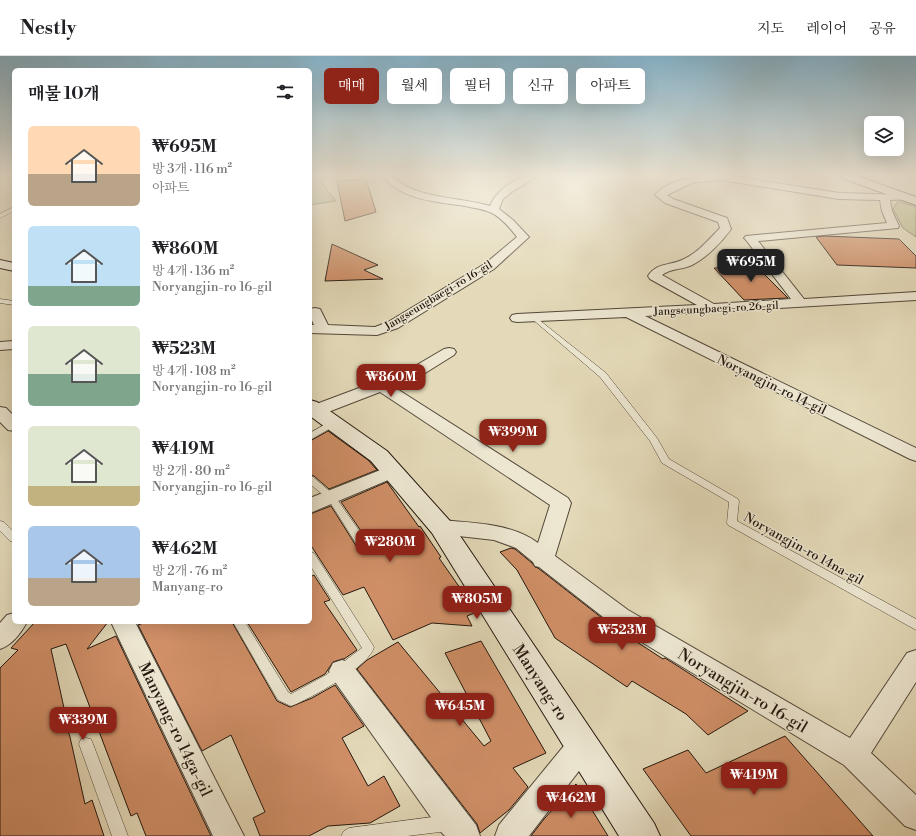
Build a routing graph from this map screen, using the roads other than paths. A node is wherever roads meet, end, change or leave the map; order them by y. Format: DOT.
graph roads {
  1 [pos="497,212"];
  2 [pos="701,212"];
  3 [pos="887,212"];
  4 [pos="916,296"];
  5 [pos="0,301"];
  6 [pos="12,303"];
  7 [pos="801,303"];
  8 [pos="712,308"];
  9 [pos="315,312"];
  10 [pos="627,313"];
  11 [pos="533,317"];
  12 [pos="517,318"];
  13 [pos="316,329"];
  14 [pos="12,345"];
  15 [pos="0,346"];
  16 [pos="449,352"];
  17 [pos="382,386"];
  18 [pos="0,412"];
  19 [pos="317,419"];
  20 [pos="12,424"];
  21 [pos="916,455"];
  22 [pos="393,472"];
  23 [pos="312,481"];
  24 [pos="331,497"];
  25 [pos="312,505"];
  26 [pos="0,525"];
  27 [pos="441,527"];
  28 [pos="12,536"];
  29 [pos="363,545"];
  30 [pos="312,559"];
  31 [pos="543,560"];
  32 [pos="13,624"];
  33 [pos="125,624"];
  34 [pos="239,624"];
  35 [pos="916,625"];
  36 [pos="0,639"];
  37 [pos="916,660"];
  38 [pos="342,671"];
  39 [pos="86,744"];
  40 [pos="582,746"];
  41 [pos="854,756"];
  42 [pos="916,815"];
  43 [pos="459,829"];
  44 [pos="120,836"];
  45 [pos="229,836"];
  46 [pos="348,836"];
  47 [pos="510,836"];
  48 [pos="641,836"];
  1 -- 13 [label="street, Jangseungbaegi-ro 16-gil"];
  2 -- 8 [label="street"];
  3 -- 7 [label="street"];
  4 -- 7 [label="street, Jangseungbaegi-ro 26-gil"];
  5 -- 6 [label="lane"];
  7 -- 8 [label="street, Jangseungbaegi-ro 26-gil"];
  8 -- 10 [label="street, Jangseungbaegi-ro 26-gil"];
  9 -- 13 [label="street"];
  10 -- 11 [label="street, Jangseungbaegi-ro 26-gil"];
  10 -- 21 [label="street, Noryangjin-ro 14-gil"];
  11 -- 12 [label="street, Jangseungbaegi-ro 26-gil"];
  11 -- 35 [label="lane, Noryangjin-ro 14na-gil"];
  14 -- 15 [label="street"];
  16 -- 17 [label="street"];
  17 -- 19 [label="street"];
  17 -- 31 [label="street"];
  18 -- 20 [label="street"];
  19 -- 22 [label="street, Manyang-ro"];
  22 -- 24 [label="street"];
  22 -- 27 [label="street, Manyang-ro"];
  23 -- 24 [label="lane"];
  24 -- 25 [label="street"];
  24 -- 29 [label="lane"];
  26 -- 28 [label="lane"];
  27 -- 31 [label="street, Noryangjin-ro 16-gil"];
  27 -- 40 [label="street, Manyang-ro"];
  30 -- 38 [label="lane"];
  31 -- 41 [label="street, Noryangjin-ro 16-gil"];
  32 -- 36 [label="street"];
  33 -- 45 [label="street, Manyang-ro 14ga-gil"];
  34 -- 38 [label="lane"];
  37 -- 41 [label="street"];
  38 -- 43 [label="street"];
  39 -- 44 [label="lane"];
  40 -- 47 [label="street"];
  40 -- 48 [label="street, Manyang-ro"];
  41 -- 42 [label="street, Noryangjin-ro 16-gil"];
  43 -- 46 [label="lane"];
}
